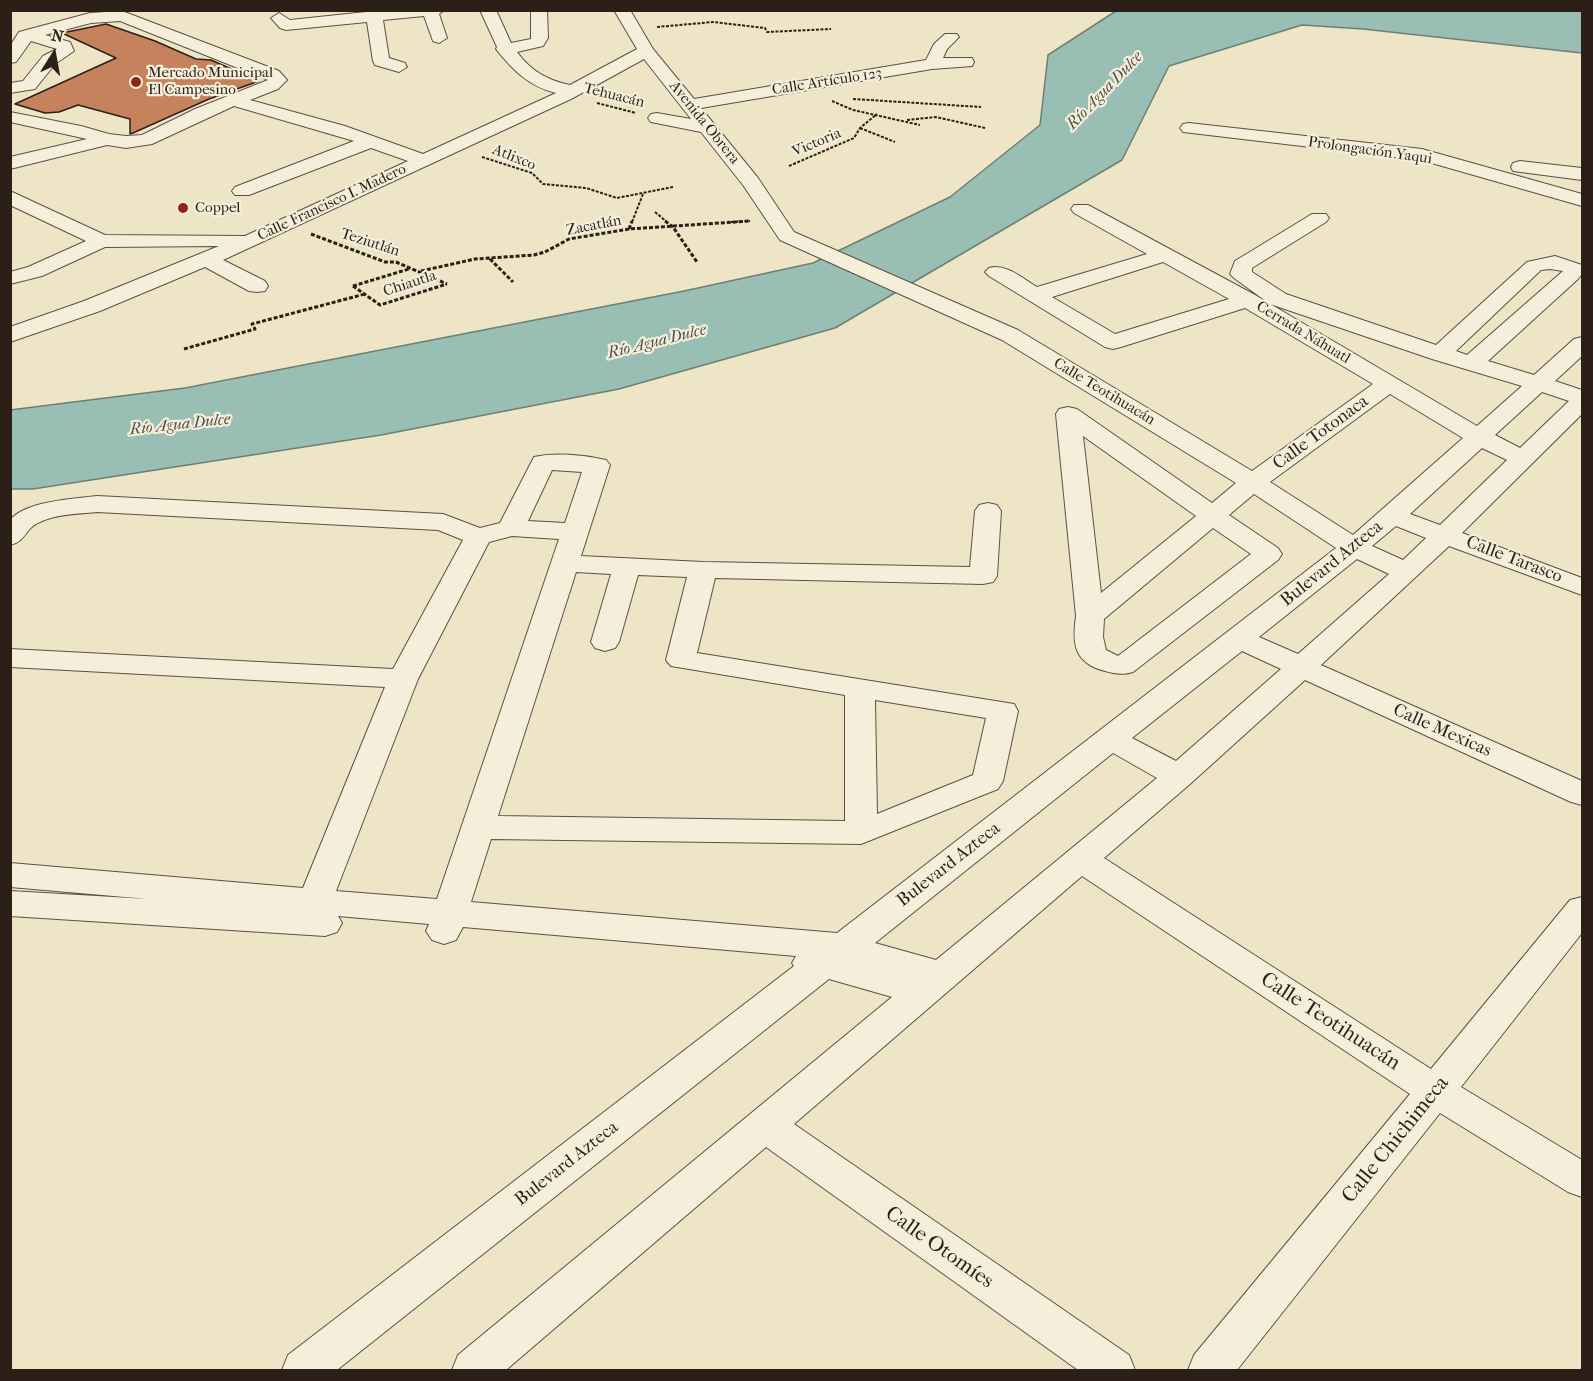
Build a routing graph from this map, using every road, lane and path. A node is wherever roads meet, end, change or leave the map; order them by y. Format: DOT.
graph roads {
  1 [pos="437,10"];
  2 [pos="488,10"];
  3 [pos="539,10"];
  4 [pos="622,10"];
  5 [pos="430,11"];
  6 [pos="375,13"];
  7 [pos="89,14"];
  8 [pos="282,22"];
  9 [pos="311,22"];
  10 [pos="20,29"];
  11 [pos="632,29"];
  12 [pos="831,29"];
  13 [pos="951,37"];
  14 [pos="439,38"];
  15 [pos="316,41"];
  16 [pos="504,49"];
  17 [pos="646,51"];
  18 [pos="10,58"];
  19 [pos="966,62"];
  20 [pos="932,64"];
  21 [pos="399,67"];
  22 [pos="65,72"];
  23 [pos="37,74"];
  24 [pos="794,87"];
  25 [pos="10,88"];
  26 [pos="569,93"];
  27 [pos="832,98"];
  28 [pos="847,98"];
  29 [pos="232,100"];
  30 [pos="690,105"];
  31 [pos="981,107"];
  32 [pos="877,114"];
  33 [pos="10,117"];
  34 [pos="657,118"];
  35 [pos="907,120"];
  36 [pos="920,125"];
  37 [pos="709,128"];
  38 [pos="860,128"];
  39 [pos="985,128"];
  40 [pos="1189,128"];
  41 [pos="106,139"];
  42 [pos="372,141"];
  43 [pos="895,142"];
  44 [pos="1422,155"];
  45 [pos="482,157"];
  46 [pos="424,160"];
  47 [pos="10,163"];
  48 [pos="789,166"];
  49 [pos="1582,174"];
  50 [pos="673,187"];
  51 [pos="242,191"];
  52 [pos="643,193"];
  53 [pos="10,197"];
  54 [pos="1582,200"];
  55 [pos="1081,209"];
  56 [pos="655,213"];
  57 [pos="774,217"];
  58 [pos="1319,218"];
  59 [pos="285,225"];
  60 [pos="673,227"];
  61 [pos="629,229"];
  62 [pos="787,236"];
  63 [pos="252,240"];
  64 [pos="102,241"];
  65 [pos="1165,255"];
  66 [pos="490,258"];
  67 [pos="206,259"];
  68 [pos="697,262"];
  69 [pos="410,269"];
  70 [pos="421,271"];
  71 [pos="996,272"];
  72 [pos="10,278"];
  73 [pos="513,282"];
  74 [pos="1514,283"];
  75 [pos="447,284"];
  76 [pos="257,286"];
  77 [pos="365,294"];
  78 [pos="1035,295"];
  79 [pos="1547,298"];
  80 [pos="1247,300"];
  81 [pos="10,335"];
  82 [pos="1582,344"];
  83 [pos="184,349"];
  84 [pos="1440,354"];
  85 [pos="1472,363"];
  86 [pos="1540,382"];
  87 [pos="1389,384"];
  88 [pos="1582,399"];
  89 [pos="1479,437"];
  90 [pos="1524,459"];
  91 [pos="1253,482"];
  92 [pos="988,511"];
  93 [pos="1213,514"];
  94 [pos="1392,516"];
  95 [pos="511,528"];
  96 [pos="575,532"];
  97 [pos="1446,534"];
  98 [pos="10,537"];
  99 [pos="478,537"];
  100 [pos="1354,548"];
  101 [pos="566,563"];
  102 [pos="627,566"];
  103 [pos="703,570"];
  104 [pos="1407,572"];
  105 [pos="1582,587"];
  106 [pos="1090,616"];
  107 [pos="1238,638"];
  108 [pos="604,642"];
  109 [pos="10,658"];
  110 [pos="1302,668"];
  111 [pos="403,679"];
  112 [pos="860,689"];
  113 [pos="1110,739"];
  114 [pos="1179,776"];
  115 [pos="1582,794"];
  116 [pos="479,827"];
  117 [pos="861,832"];
  118 [pos="1081,860"];
  119 [pos="10,875"];
  120 [pos="10,903"];
  121 [pos="1582,909"];
  122 [pos="310,911"];
  123 [pos="448,922"];
  124 [pos="834,955"];
  125 [pos="932,984"];
  126 [pos="1436,1091"];
  127 [pos="765,1125"];
  128 [pos="1582,1180"];
  129 [pos="304,1371"];
  130 [pos="474,1371"];
  131 [pos="1113,1371"];
  132 [pos="1210,1371"];
  1 -- 5 [label="street"];
  2 -- 16 [label="street"];
  3 -- 16 [label="street"];
  4 -- 11 [label="street, Avenida Obrera"];
  5 -- 6 [label="street"];
  5 -- 14 [label="street"];
  6 -- 9 [label="street"];
  6 -- 21 [label="street"];
  7 -- 10 [label="street"];
  7 -- 29 [label="street"];
  8 -- 9 [label="street"];
  9 -- 15 [label="street"];
  10 -- 18 [label="street"];
  10 -- 23 [label="street"];
  11 -- 12 [label="path"];
  11 -- 17 [label="street, Avenida Obrera"];
  13 -- 20 [label="street"];
  16 -- 26 [label="street"];
  17 -- 26 [label="street, Calle Francisco I. Madero"];
  17 -- 30 [label="street, Avenida Obrera"];
  19 -- 20 [label="street, Calle Artículo 123"];
  20 -- 24 [label="street, Calle Artículo 123"];
  22 -- 23 [label="street"];
  23 -- 25 [label="street"];
  24 -- 27 [label="street"];
  24 -- 30 [label="street, Calle Artículo 123"];
  26 -- 34 [label="path, Tehuacán"];
  26 -- 46 [label="street, Calle Francisco I. Madero"];
  27 -- 32 [label="path, Victoria"];
  28 -- 31 [label="path"];
  29 -- 41 [label="street"];
  29 -- 42 [label="street"];
  30 -- 37 [label="street, Avenida Obrera"];
  32 -- 35 [label="path, Victoria"];
  32 -- 38 [label="path, Victoria"];
  33 -- 41 [label="street"];
  34 -- 37 [label="street"];
  35 -- 36 [label="path, Victoria"];
  35 -- 39 [label="path"];
  37 -- 57 [label="street, Avenida Obrera"];
  38 -- 43 [label="path"];
  38 -- 48 [label="path, Victoria"];
  40 -- 44 [label="street, Prolongación Yaqui"];
  41 -- 47 [label="street"];
  42 -- 46 [label="street"];
  42 -- 51 [label="street"];
  44 -- 49 [label="street"];
  44 -- 54 [label="street, Prolongación Yaqui"];
  45 -- 52 [label="path, Atlixco"];
  46 -- 59 [label="street, Calle Francisco I. Madero"];
  50 -- 52 [label="path, Atlixco"];
  52 -- 61 [label="path"];
  53 -- 64 [label="street"];
  55 -- 65 [label="street, Cerrada Náhuatl"];
  56 -- 60 [label="path"];
  57 -- 60 [label="path, Zacatlán"];
  57 -- 62 [label="street, Avenida Obrera"];
  58 -- 84 [label="street"];
  59 -- 63 [label="street, Calle Francisco I. Madero"];
  59 -- 69 [label="path, Teziutlán"];
  60 -- 61 [label="path, Zacatlán"];
  60 -- 68 [label="path"];
  61 -- 66 [label="path, Zacatlán"];
  62 -- 91 [label="street, Calle Teotihuacán"];
  63 -- 64 [label="street"];
  63 -- 67 [label="street, Calle Francisco I. Madero"];
  64 -- 72 [label="street"];
  65 -- 78 [label="street"];
  65 -- 80 [label="street, Cerrada Náhuatl"];
  66 -- 70 [label="path, Zacatlán"];
  66 -- 73 [label="path"];
  67 -- 76 [label="street"];
  67 -- 81 [label="street, Calle Francisco I. Madero"];
  69 -- 70 [label="path, Teziutlán"];
  69 -- 77 [label="path"];
  70 -- 75 [label="path, Teziutlán"];
  71 -- 78 [label="street"];
  74 -- 79 [label="street"];
  74 -- 79 [label="street"];
  74 -- 84 [label="street"];
  75 -- 77 [label="path, Chiautla"];
  77 -- 83 [label="path"];
  78 -- 80 [label="street"];
  79 -- 85 [label="street"];
  80 -- 87 [label="street, Cerrada Náhuatl"];
  82 -- 86 [label="street, Bulevard Azteca"];
  84 -- 85 [label="street"];
  85 -- 86 [label="street"];
  86 -- 88 [label="street"];
  86 -- 89 [label="street, Bulevard Azteca"];
  87 -- 89 [label="street, Cerrada Náhuatl"];
  87 -- 91 [label="street, Calle Totonaca"];
  88 -- 90 [label="street"];
  89 -- 90 [label="street, Cerrada Náhuatl"];
  89 -- 94 [label="street, Bulevard Azteca"];
  90 -- 97 [label="street"];
  91 -- 93 [label="street, Calle Totonaca"];
  91 -- 100 [label="street, Calle Teotihuacán"];
  92 -- 103 [label="street"];
  93 -- 106 [label="street, Calle Totonaca"];
  93 -- 106 [label="street"];
  93 -- 106 [label="street"];
  94 -- 97 [label="street, Calle Tarasco"];
  94 -- 100 [label="street, Bulevard Azteca"];
  95 -- 96 [label="street"];
  95 -- 96 [label="street"];
  95 -- 99 [label="street"];
  96 -- 101 [label="street"];
  97 -- 104 [label="street"];
  97 -- 105 [label="street, Calle Tarasco"];
  98 -- 99 [label="street"];
  99 -- 111 [label="street"];
  100 -- 104 [label="street, Calle Teotihuacán"];
  100 -- 107 [label="street, Bulevard Azteca"];
  101 -- 102 [label="street"];
  101 -- 116 [label="street"];
  102 -- 103 [label="street"];
  102 -- 108 [label="street"];
  103 -- 112 [label="street"];
  104 -- 110 [label="street"];
  107 -- 110 [label="street, Calle Mexicas"];
  107 -- 113 [label="street, Bulevard Azteca"];
  109 -- 111 [label="street"];
  110 -- 114 [label="street"];
  110 -- 115 [label="street, Calle Mexicas"];
  111 -- 122 [label="street"];
  112 -- 117 [label="street"];
  112 -- 117 [label="street"];
  113 -- 114 [label="street"];
  113 -- 124 [label="street, Bulevard Azteca"];
  114 -- 118 [label="street"];
  116 -- 117 [label="street"];
  116 -- 123 [label="street"];
  118 -- 125 [label="street"];
  118 -- 126 [label="street, Calle Teotihuacán"];
  119 -- 122 [label="street"];
  120 -- 122 [label="street"];
  121 -- 126 [label="street, Calle Chichimeca"];
  122 -- 123 [label="street"];
  123 -- 124 [label="street"];
  124 -- 125 [label="street"];
  124 -- 129 [label="street, Bulevard Azteca"];
  125 -- 127 [label="street"];
  126 -- 128 [label="street, Calle Teotihuacán"];
  126 -- 132 [label="street, Calle Chichimeca"];
  127 -- 130 [label="street"];
  127 -- 131 [label="street, Calle Otomíes"];
}
